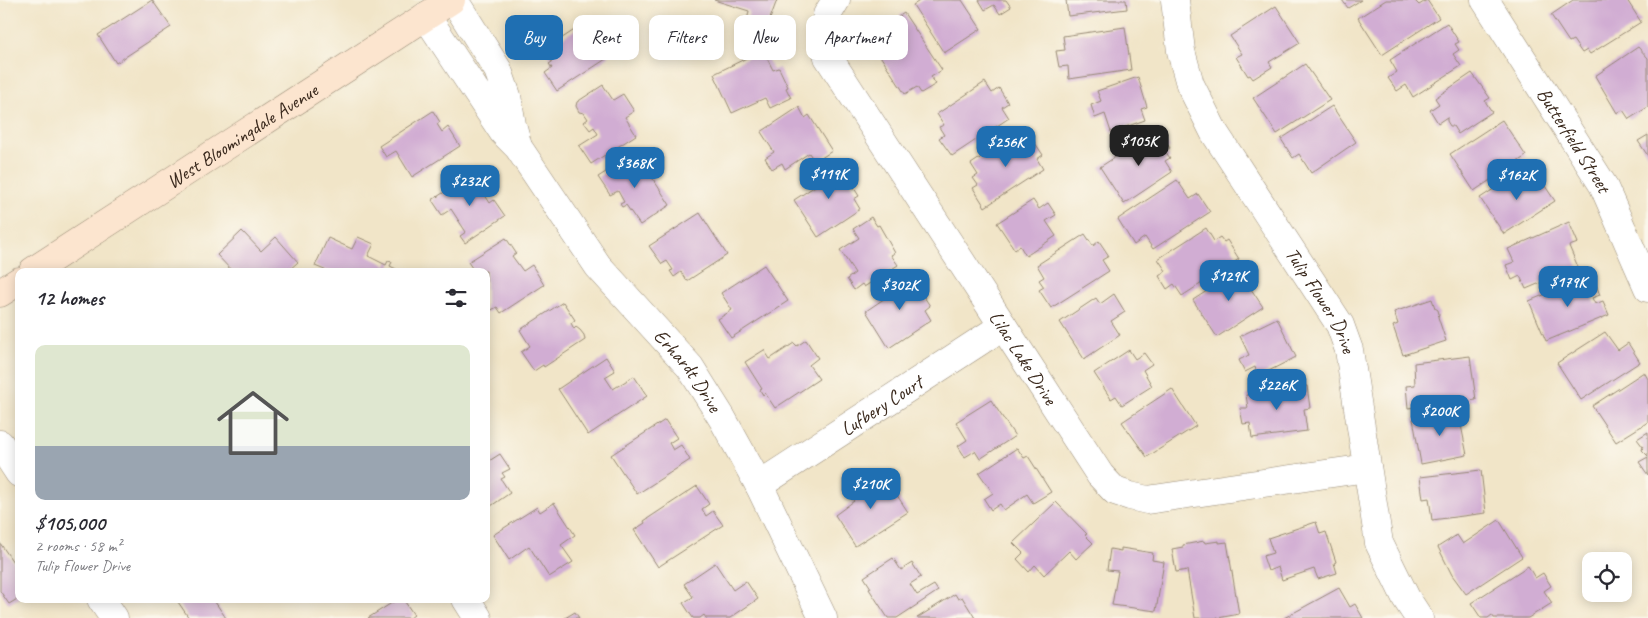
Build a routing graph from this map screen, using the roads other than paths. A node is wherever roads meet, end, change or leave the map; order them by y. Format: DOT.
graph roads {
  1 [pos="452,0"];
  2 [pos="836,0"];
  3 [pos="1175,0"];
  4 [pos="1485,0"];
  5 [pos="426,16"];
  6 [pos="518,147"];
  7 [pos="39,268"];
  8 [pos="15,284"];
  9 [pos="1648,288"];
  10 [pos="0,293"];
  11 [pos="1002,326"];
  12 [pos="0,444"];
  13 [pos="15,467"];
  14 [pos="1368,468"];
  15 [pos="760,485"];
  16 [pos="104,603"];
  17 [pos="469,603"];
  18 [pos="114,618"];
  19 [pos="478,618"];
  20 [pos="823,618"];
  21 [pos="1419,618"];
  1 -- 5 [label="main road, West Bloomingdale Avenue"];
  1 -- 6 [label="street, Erhardt Drive"];
  2 -- 11 [label="street, Lilac Lake Drive"];
  3 -- 14 [label="street, Tulip Flower Drive"];
  4 -- 9 [label="street, Butterfield Street"];
  5 -- 6 [label="street, Erhardt Drive"];
  5 -- 7 [label="main road, West Bloomingdale Avenue"];
  6 -- 15 [label="street, Erhardt Drive"];
  8 -- 10 [label="main road"];
  11 -- 14 [label="street, Lilac Lake Drive"];
  11 -- 15 [label="street, Lufbery Court"];
  12 -- 13 [label="street"];
  14 -- 21 [label="street, Tulip Flower Drive"];
  15 -- 20 [label="street, Erhardt Drive"];
  16 -- 18 [label="street"];
  17 -- 19 [label="street"];
}
